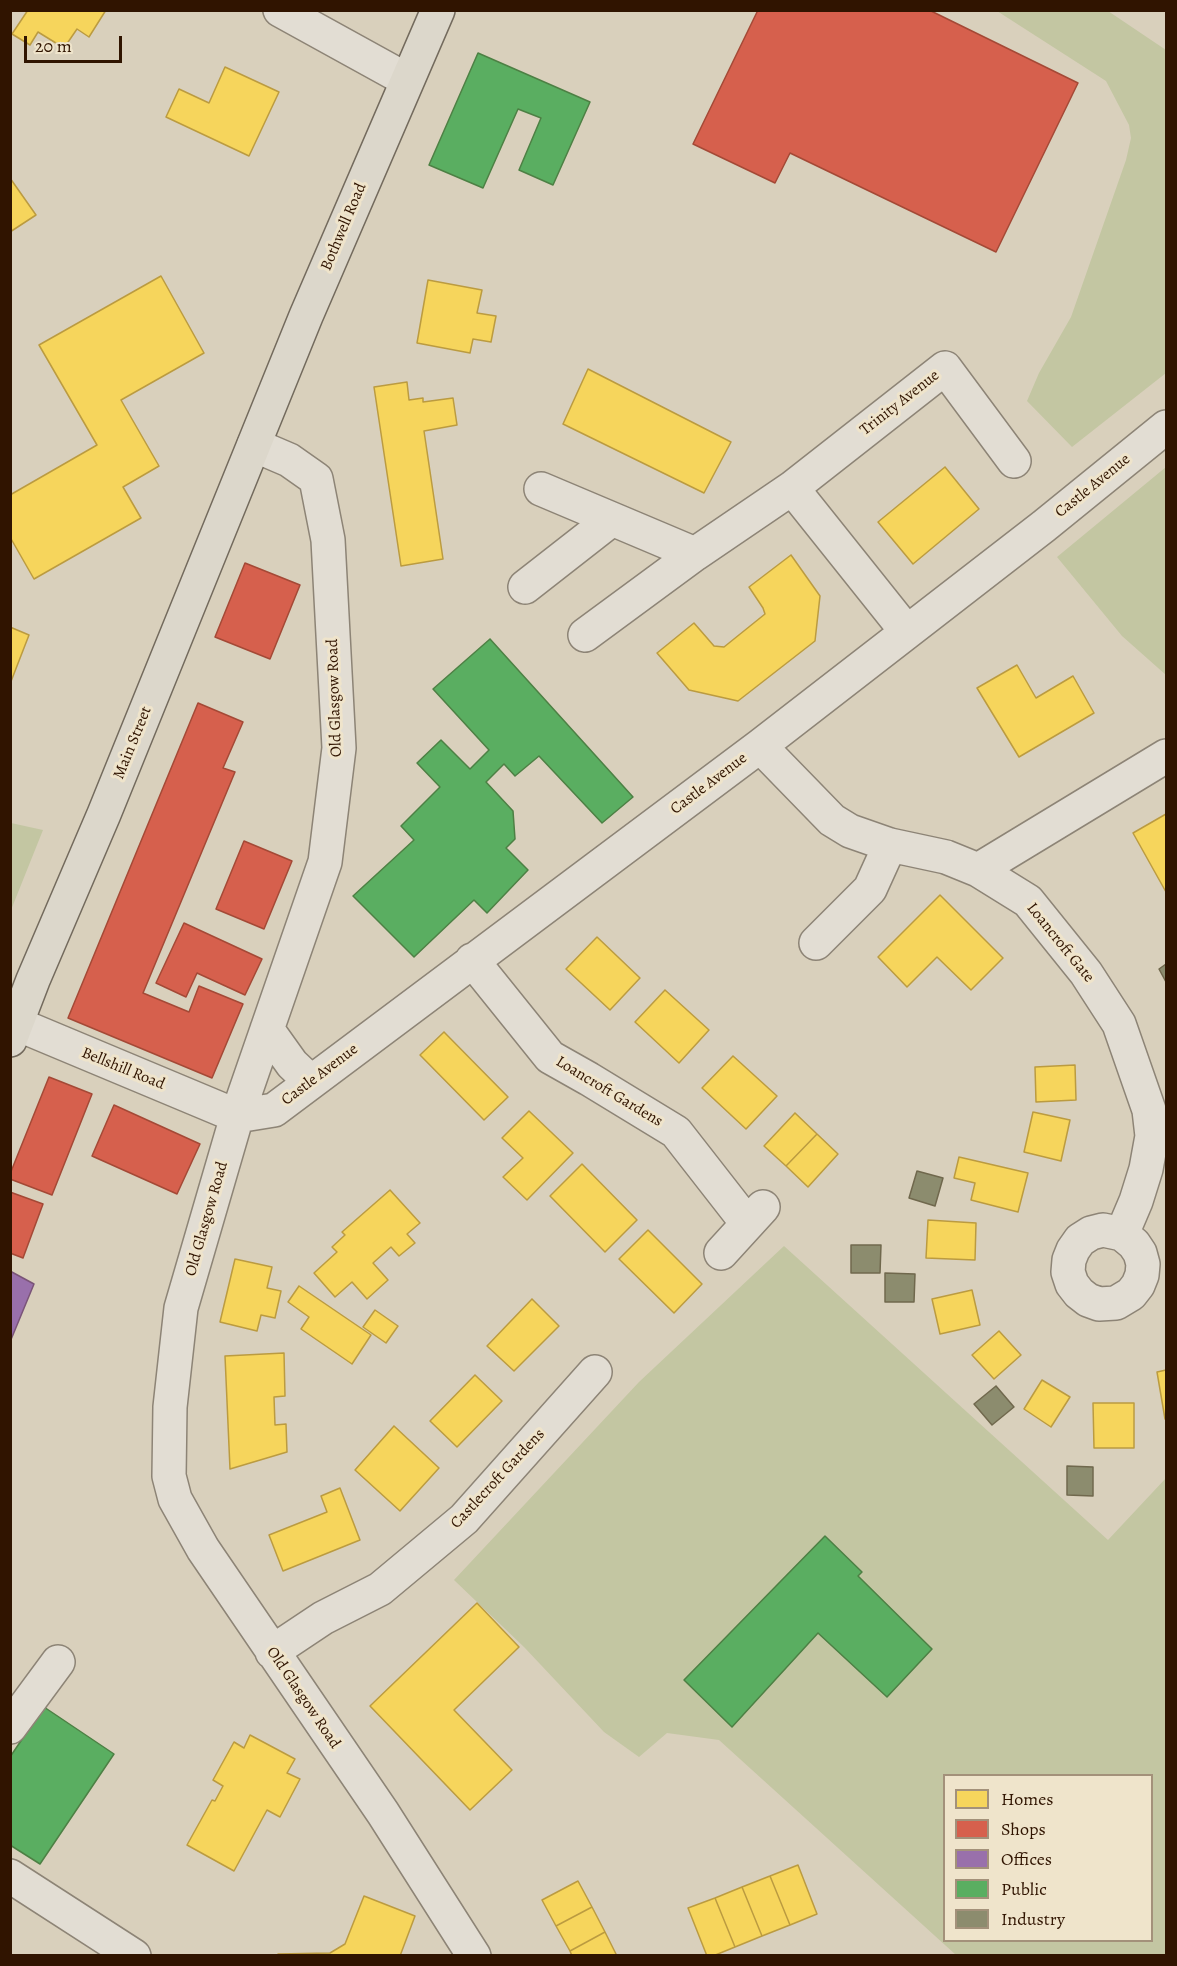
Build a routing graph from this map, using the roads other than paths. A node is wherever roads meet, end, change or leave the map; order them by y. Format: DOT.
graph roads {
  1 [pos="280,10"];
  2 [pos="438,10"];
  3 [pos="407,80"];
  4 [pos="1167,427"];
  5 [pos="254,445"];
  6 [pos="1014,461"];
  7 [pos="792,488"];
  8 [pos="541,489"];
  9 [pos="612,519"];
  10 [pos="695,554"];
  11 [pos="525,587"];
  12 [pos="907,632"];
  13 [pos="585,635"];
  14 [pos="760,746"];
  15 [pos="1167,756"];
  16 [pos="890,845"];
  17 [pos="978,870"];
  18 [pos="816,943"];
  19 [pos="472,960"];
  20 [pos="13,1028"];
  21 [pos="267,1029"];
  22 [pos="311,1082"];
  23 [pos="1158,1109"];
  24 [pos="237,1116"];
  25 [pos="1122,1234"];
  26 [pos="720,1253"];
  27 [pos="595,1372"];
  28 [pos="272,1652"];
  29 [pos="58,1662"];
  30 [pos="10,1727"];
  31 [pos="10,1876"];
  32 [pos="134,1956"];
  33 [pos="474,1956"];
  1 -- 3 [label="street"];
  2 -- 3 [label="main road, Bothwell Road"];
  3 -- 5 [label="main road, Bothwell Road"];
  4 -- 12 [label="street, Castle Avenue"];
  5 -- 20 [label="main road, Main Street"];
  5 -- 21 [label="street, Old Glasgow Road"];
  6 -- 7 [label="street, Trinity Avenue"];
  7 -- 10 [label="street, Trinity Avenue"];
  7 -- 12 [label="street"];
  8 -- 9 [label="street"];
  9 -- 10 [label="street"];
  9 -- 11 [label="street"];
  10 -- 13 [label="street, Trinity Avenue"];
  12 -- 14 [label="street, Castle Avenue"];
  14 -- 16 [label="street, Loancroft Gate"];
  14 -- 19 [label="street, Castle Avenue"];
  15 -- 17 [label="street"];
  16 -- 17 [label="street, Loancroft Gate"];
  16 -- 18 [label="street"];
  17 -- 23 [label="street, Loancroft Gate"];
  19 -- 22 [label="street, Castle Avenue"];
  19 -- 26 [label="street, Loancroft Gardens"];
  20 -- 24 [label="street, Bellshill Road"];
  21 -- 22 [label="street"];
  21 -- 24 [label="street, Old Glasgow Road"];
  22 -- 24 [label="street, Castle Avenue"];
  23 -- 25 [label="street, Loancroft Gate"];
  24 -- 28 [label="street, Old Glasgow Road"];
  27 -- 28 [label="street, Castlecroft Gardens"];
  28 -- 33 [label="street, Old Glasgow Road"];
  29 -- 30 [label="street"];
  31 -- 32 [label="street"];
}
